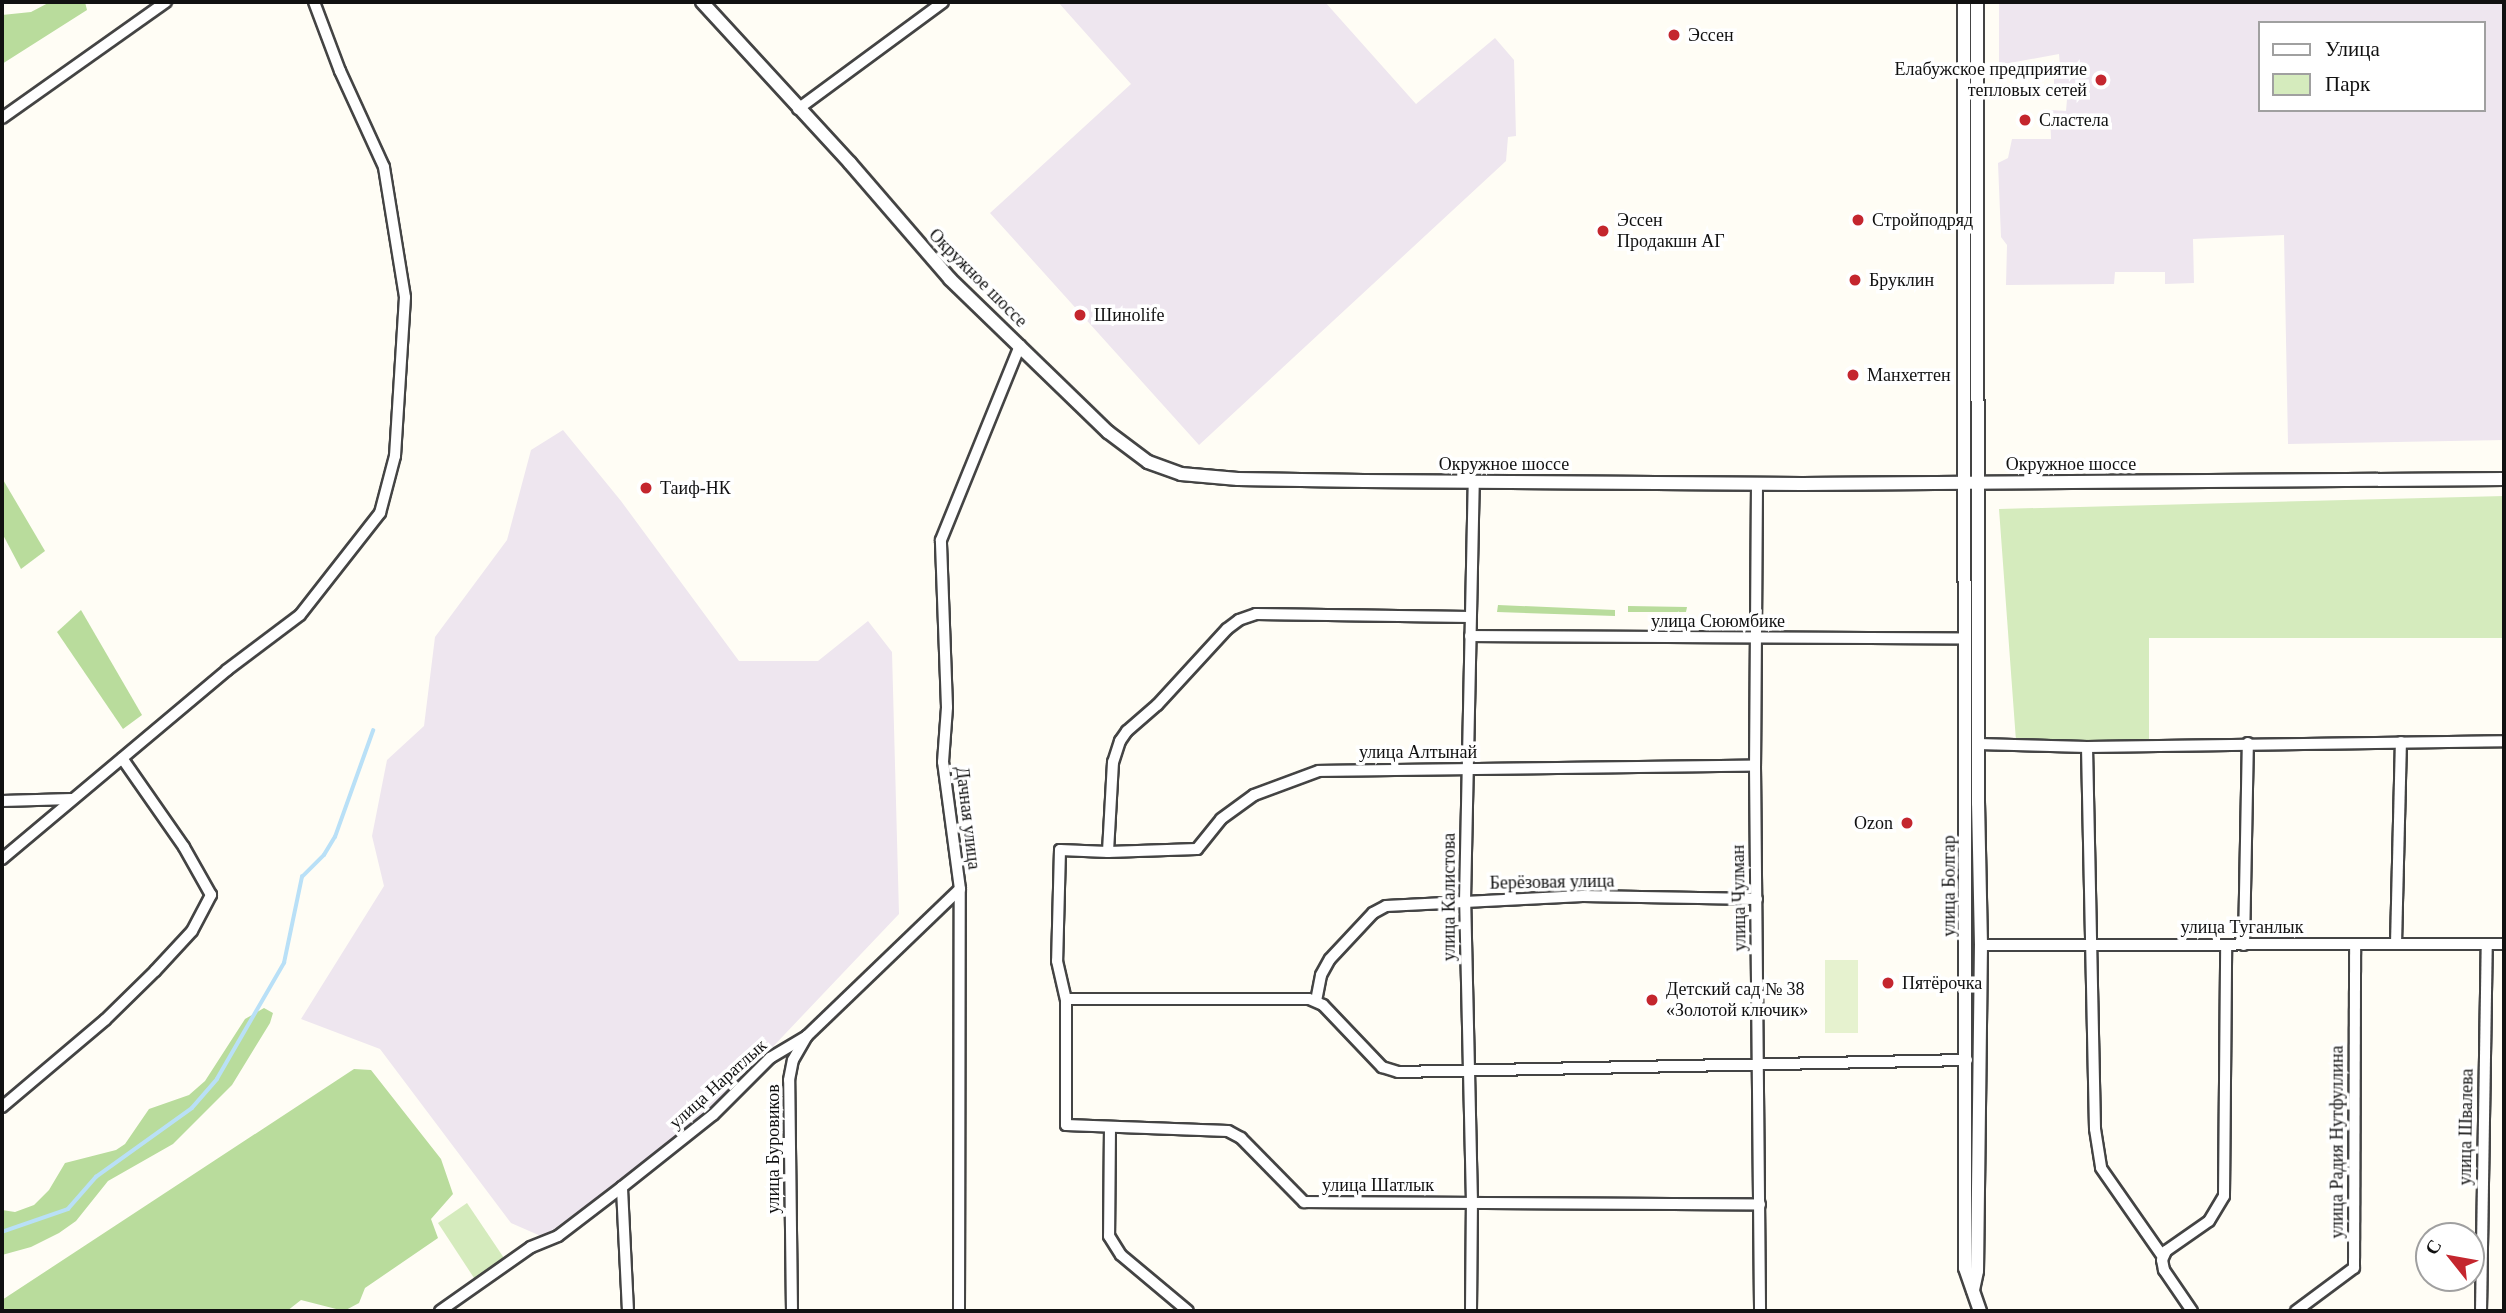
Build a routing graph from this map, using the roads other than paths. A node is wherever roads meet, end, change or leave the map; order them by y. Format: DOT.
graph roads {
  1 [pos="166,2"];
  2 [pos="314,2"];
  3 [pos="702,2"];
  4 [pos="943,2"];
  5 [pos="1964,2"];
  6 [pos="1977,2"];
  7 [pos="798,109"];
  8 [pos="2,118"];
  9 [pos="1020,345"];
  10 [pos="2504,479"];
  11 [pos="1474,482"];
  12 [pos="1971,482"];
  13 [pos="1757,484"];
  14 [pos="1469,617"];
  15 [pos="1470,636"];
  16 [pos="1965,639"];
  17 [pos="1755,640"];
  18 [pos="2504,741"];
  19 [pos="2401,742"];
  20 [pos="2248,743"];
  21 [pos="1978,744"];
  22 [pos="2087,747"];
  23 [pos="122,758"];
  24 [pos="1755,766"];
  25 [pos="1467,770"];
  26 [pos="73,799"];
  27 [pos="2,801"];
  28 [pos="1108,852"];
  29 [pos="2,859"];
  30 [pos="960,888"];
  31 [pos="1757,899"];
  32 [pos="1465,901"];
  33 [pos="2356,944"];
  34 [pos="2396,944"];
  35 [pos="2487,944"];
  36 [pos="2504,944"];
  37 [pos="1981,945"];
  38 [pos="2094,945"];
  39 [pos="2226,945"];
  40 [pos="2244,945"];
  41 [pos="1066,999"];
  42 [pos="1316,1001"];
  43 [pos="807,1036"];
  44 [pos="1967,1060"];
  45 [pos="1758,1064"];
  46 [pos="1469,1071"];
  47 [pos="2,1107"];
  48 [pos="1110,1128"];
  49 [pos="622,1187"];
  50 [pos="1472,1203"];
  51 [pos="1760,1204"];
  52 [pos="2163,1256"];
  53 [pos="1973,1290"];
  54 [pos="440,1311"];
  55 [pos="628,1311"];
  56 [pos="792,1311"];
  57 [pos="959,1311"];
  58 [pos="1188,1311"];
  59 [pos="1471,1311"];
  60 [pos="1760,1311"];
  61 [pos="1980,1311"];
  62 [pos="2192,1311"];
  63 [pos="2296,1311"];
  64 [pos="2481,1311"];
  1 -- 8 [label="street"];
  2 -- 23 [label="street"];
  3 -- 7 [label="street, Окружное шоссе"];
  4 -- 7 [label="street"];
  5 -- 12 [label="street"];
  6 -- 12 [label="street"];
  7 -- 9 [label="street, Окружное шоссе"];
  9 -- 11 [label="street, Окружное шоссе"];
  9 -- 30 [label="street, Дачная улица"];
  10 -- 12 [label="street, Окружное шоссе"];
  11 -- 13 [label="street, Окружное шоссе"];
  11 -- 14 [label="street, улица Калистова"];
  12 -- 13 [label="street, Окружное шоссе"];
  12 -- 16 [label="street, улица Болгар"];
  12 -- 21 [label="street, улица Болгар"];
  13 -- 17 [label="street, улица Чулман"];
  14 -- 15 [label="street, улица Калистова"];
  14 -- 28 [label="street"];
  15 -- 17 [label="street, улица Сююмбике"];
  15 -- 25 [label="street, улица Калистова"];
  16 -- 17 [label="street, улица Сююмбике"];
  16 -- 44 [label="street, улица Болгар"];
  17 -- 24 [label="street, улица Чулман"];
  18 -- 19 [label="street"];
  19 -- 20 [label="street"];
  19 -- 34 [label="street"];
  20 -- 22 [label="street"];
  20 -- 40 [label="street"];
  21 -- 22 [label="street"];
  21 -- 37 [label="street, улица Болгар"];
  22 -- 38 [label="street"];
  23 -- 26 [label="street"];
  23 -- 47 [label="street"];
  24 -- 25 [label="street, улица Алтынай"];
  24 -- 31 [label="street, улица Чулман"];
  25 -- 28 [label="street, улица Алтынай"];
  25 -- 32 [label="street, улица Калистова"];
  26 -- 27 [label="street"];
  26 -- 29 [label="street"];
  28 -- 41 [label="street, улица Алтынай"];
  30 -- 43 [label="street, улица Буровиков"];
  30 -- 57 [label="street, Дачная улица"];
  31 -- 32 [label="street, Берёзовая улица"];
  31 -- 45 [label="street, улица Чулман"];
  32 -- 42 [label="street, Берёзовая улица"];
  32 -- 46 [label="street, улица Калистова"];
  33 -- 34 [label="street, улица Туганлык"];
  33 -- 40 [label="street, улица Туганлык"];
  33 -- 63 [label="street, улица Радия Нутфуллина"];
  34 -- 35 [label="street, улица Туганлык"];
  35 -- 36 [label="street, улица Туганлык"];
  35 -- 64 [label="street, улица Швалева"];
  37 -- 38 [label="street, улица Туганлык"];
  37 -- 53 [label="street, улица Болгар"];
  38 -- 39 [label="street, улица Туганлык"];
  38 -- 52 [label="street"];
  39 -- 40 [label="street, улица Туганлык"];
  39 -- 52 [label="street"];
  41 -- 42 [label="street"];
  41 -- 48 [label="street, улица Шатлык"];
  42 -- 46 [label="street"];
  43 -- 49 [label="street, улица Наратлык"];
  43 -- 56 [label="street, улица Буровиков"];
  44 -- 45 [label="street"];
  44 -- 53 [label="street, улица Болгар"];
  45 -- 46 [label="street"];
  45 -- 51 [label="street, улица Чулман"];
  46 -- 50 [label="street, улица Калистова"];
  48 -- 50 [label="street, улица Шатлык"];
  48 -- 58 [label="street"];
  49 -- 54 [label="street, улица Наратлык"];
  49 -- 55 [label="street"];
  50 -- 51 [label="street, улица Шатлык"];
  50 -- 59 [label="street, улица Калистова"];
  51 -- 60 [label="street, улица Чулман"];
  52 -- 62 [label="street"];
  53 -- 61 [label="street, улица Болгар"];
}
